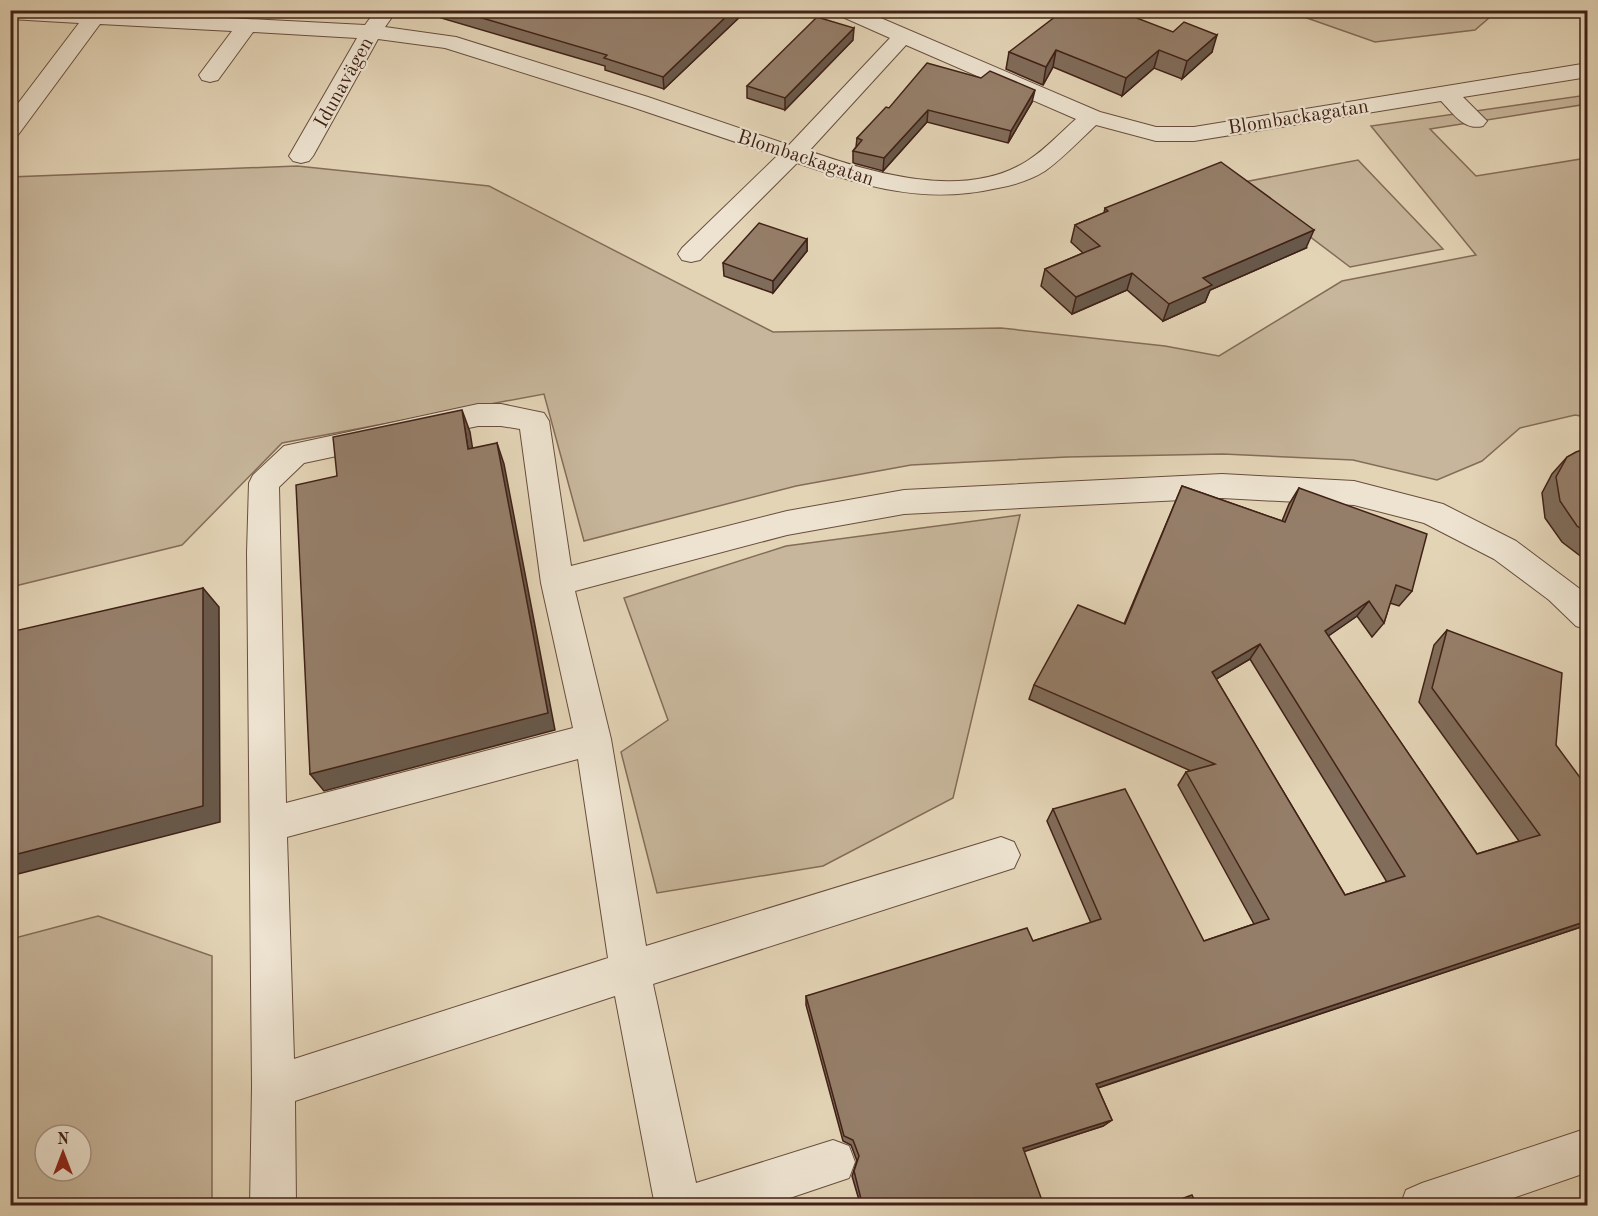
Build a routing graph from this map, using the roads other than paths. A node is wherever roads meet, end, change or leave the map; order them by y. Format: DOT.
graph roads {
  1 [pos="387,10"];
  2 [pos="843,10"];
  3 [pos="10,13"];
  4 [pos="98,14"];
  5 [pos="878,17"];
  6 [pos="248,25"];
  7 [pos="363,31"];
  8 [pos="903,36"];
  9 [pos="1587,70"];
  10 [pos="210,75"];
  11 [pos="1446,93"];
  12 [pos="309,107"];
  13 [pos="1092,117"];
  14 [pos="1475,121"];
  15 [pos="10,130"];
  16 [pos="793,154"];
  17 [pos="301,156"];
  18 [pos="691,254"];
  19 [pos="557,583"];
  20 [pos="1587,616"];
  21 [pos="594,739"];
  22 [pos="268,825"];
  23 [pos="1001,855"];
  24 [pos="630,971"];
  25 [pos="273,1087"];
  26 [pos="1587,1150"];
  27 [pos="833,1162"];
  28 [pos="273,1206"];
  29 [pos="678,1206"];
  30 [pos="693,1206"];
  31 [pos="1422,1206"];
  1 -- 7 [label="street, Idunavägen"];
  2 -- 5 [label="street"];
  3 -- 4 [label="street, Blombackagatan"];
  4 -- 6 [label="street, Blombackagatan"];
  4 -- 15 [label="street"];
  5 -- 8 [label="street"];
  6 -- 7 [label="street, Blombackagatan"];
  6 -- 10 [label="street"];
  7 -- 12 [label="street"];
  7 -- 16 [label="street, Blombackagatan"];
  7 -- 17 [label="street, Idunavägen"];
  8 -- 13 [label="street"];
  8 -- 16 [label="street"];
  9 -- 11 [label="street, Blombackagatan"];
  11 -- 13 [label="street, Blombackagatan"];
  11 -- 14 [label="street"];
  13 -- 16 [label="street, Blombackagatan"];
  16 -- 18 [label="street"];
  19 -- 20 [label="street"];
  19 -- 21 [label="street"];
  19 -- 22 [label="street"];
  21 -- 22 [label="street"];
  21 -- 24 [label="street"];
  22 -- 25 [label="street"];
  23 -- 24 [label="street"];
  24 -- 25 [label="street"];
  24 -- 29 [label="street"];
  25 -- 28 [label="street"];
  26 -- 31 [label="street"];
  27 -- 30 [label="street"];
}
